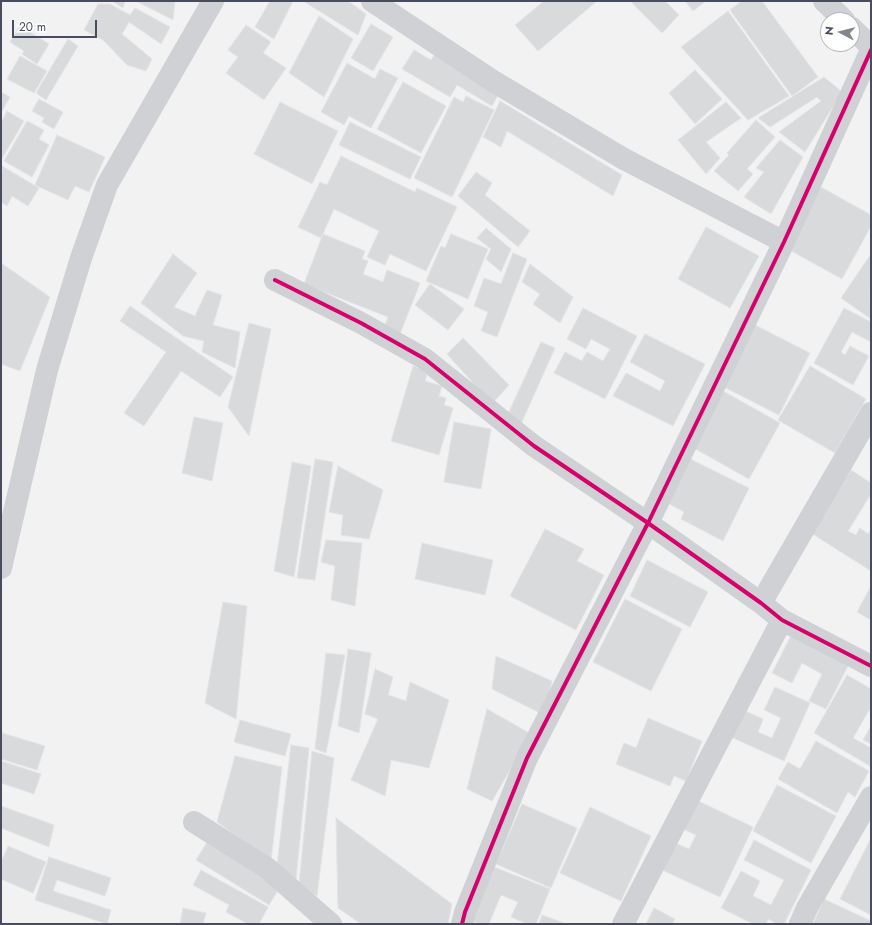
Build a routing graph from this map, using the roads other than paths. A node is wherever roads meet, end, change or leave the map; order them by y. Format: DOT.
graph roads {
  1 [pos="213,1"];
  2 [pos="372,1"];
  3 [pos="824,1"];
  4 [pos="836,12"];
  5 [pos="860,36"];
  6 [pos="871,47"];
  7 [pos="871,50"];
  8 [pos="784,242"];
  9 [pos="275,280"];
  10 [pos="871,413"];
  11 [pos="648,523"];
  12 [pos="1,568"];
  13 [pos="761,603"];
  14 [pos="782,620"];
  15 [pos="871,666"];
  16 [pos="871,797"];
  17 [pos="194,822"];
  18 [pos="331,924"];
  19 [pos="462,924"];
  20 [pos="623,924"];
  21 [pos="800,924"];
  1 -- 12 [label="street"];
  2 -- 8 [label="street"];
  3 -- 4 [label="street"];
  5 -- 6 [label="street"];
  7 -- 8 [label="street"];
  8 -- 11 [label="street"];
  9 -- 11 [label="street"];
  10 -- 13 [label="street"];
  11 -- 13 [label="street"];
  11 -- 19 [label="street"];
  13 -- 14 [label="street"];
  14 -- 15 [label="street"];
  14 -- 20 [label="street"];
  16 -- 21 [label="street"];
  17 -- 18 [label="street"];
}
